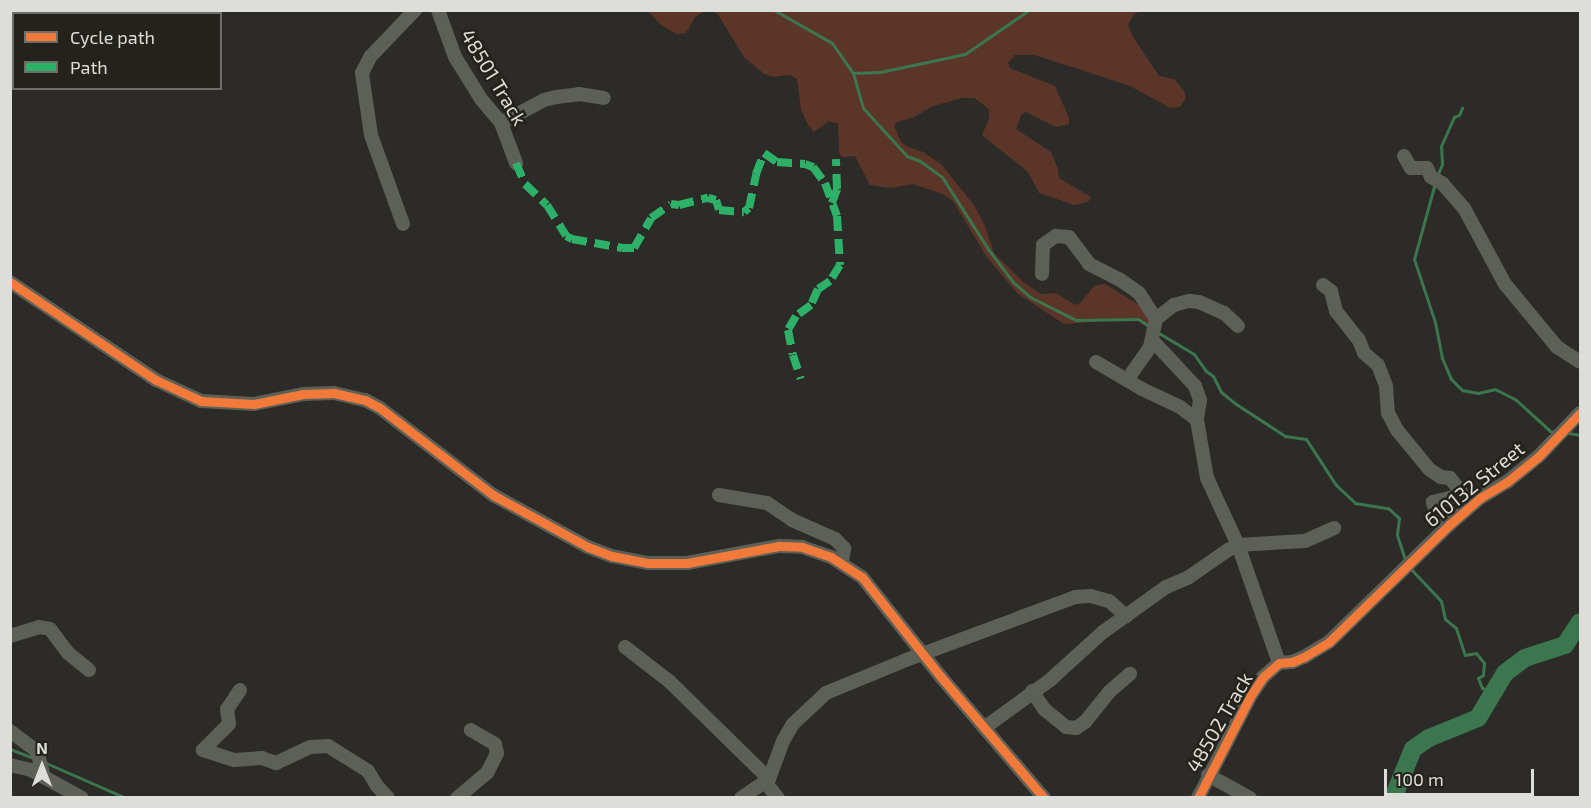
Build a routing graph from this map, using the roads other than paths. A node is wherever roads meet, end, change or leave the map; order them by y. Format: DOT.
graph roads {
  1 [pos="415,10"];
  2 [pos="438,10"];
  3 [pos="604,98"];
  4 [pos="501,123"];
  5 [pos="1404,156"];
  6 [pos="516,163"];
  7 [pos="402,224"];
  8 [pos="1042,274"];
  9 [pos="10,282"];
  10 [pos="1323,285"];
  11 [pos="1155,321"];
  12 [pos="1238,326"];
  13 [pos="1152,340"];
  14 [pos="1096,362"];
  15 [pos="1581,362"];
  16 [pos="1127,380"];
  17 [pos="1581,413"];
  18 [pos="1197,420"];
  19 [pos="719,495"];
  20 [pos="1449,525"];
  21 [pos="1334,528"];
  22 [pos="1238,545"];
  23 [pos="842,563"];
  24 [pos="1126,616"];
  25 [pos="10,636"];
  26 [pos="625,647"];
  27 [pos="922,654"];
  28 [pos="1277,665"];
  29 [pos="88,670"];
  30 [pos="1130,674"];
  31 [pos="240,690"];
  32 [pos="1032,691"];
  33 [pos="984,728"];
  34 [pos="471,730"];
  35 [pos="10,731"];
  36 [pos="10,765"];
  37 [pos="43,773"];
  38 [pos="1208,775"];
  39 [pos="767,780"];
  40 [pos="82,798"];
  41 [pos="388,798"];
  42 [pos="457,798"];
  43 [pos="741,798"];
  44 [pos="778,798"];
  45 [pos="1044,798"];
  46 [pos="1198,798"];
  47 [pos="1250,798"];
  1 -- 7 [label="street"];
  2 -- 4 [label="street, 48501 Track"];
  3 -- 4 [label="street"];
  4 -- 6 [label="street, 48501 Track"];
  5 -- 15 [label="street"];
  8 -- 11 [label="street"];
  9 -- 23 [label="street"];
  10 -- 20 [label="street"];
  11 -- 12 [label="street"];
  11 -- 13 [label="street"];
  13 -- 16 [label="street"];
  13 -- 18 [label="street, 48502 Track"];
  14 -- 16 [label="street"];
  16 -- 18 [label="street"];
  17 -- 20 [label="street, 610132 Street"];
  18 -- 22 [label="street, 48502 Track"];
  19 -- 23 [label="street"];
  20 -- 28 [label="street, 610132 Street"];
  21 -- 22 [label="street"];
  22 -- 24 [label="street"];
  22 -- 28 [label="street, 48502 Track"];
  23 -- 27 [label="street"];
  24 -- 27 [label="street"];
  24 -- 32 [label="street"];
  25 -- 29 [label="street"];
  26 -- 39 [label="street"];
  27 -- 33 [label="street"];
  27 -- 39 [label="street"];
  28 -- 38 [label="street, 48502 Track"];
  30 -- 32 [label="street"];
  31 -- 41 [label="street"];
  32 -- 33 [label="street"];
  33 -- 45 [label="street"];
  34 -- 42 [label="street"];
  35 -- 37 [label="street"];
  36 -- 37 [label="street"];
  37 -- 40 [label="street"];
  38 -- 46 [label="street, 48502 Track"];
  38 -- 47 [label="street"];
  39 -- 43 [label="street"];
  39 -- 44 [label="street"];
}
